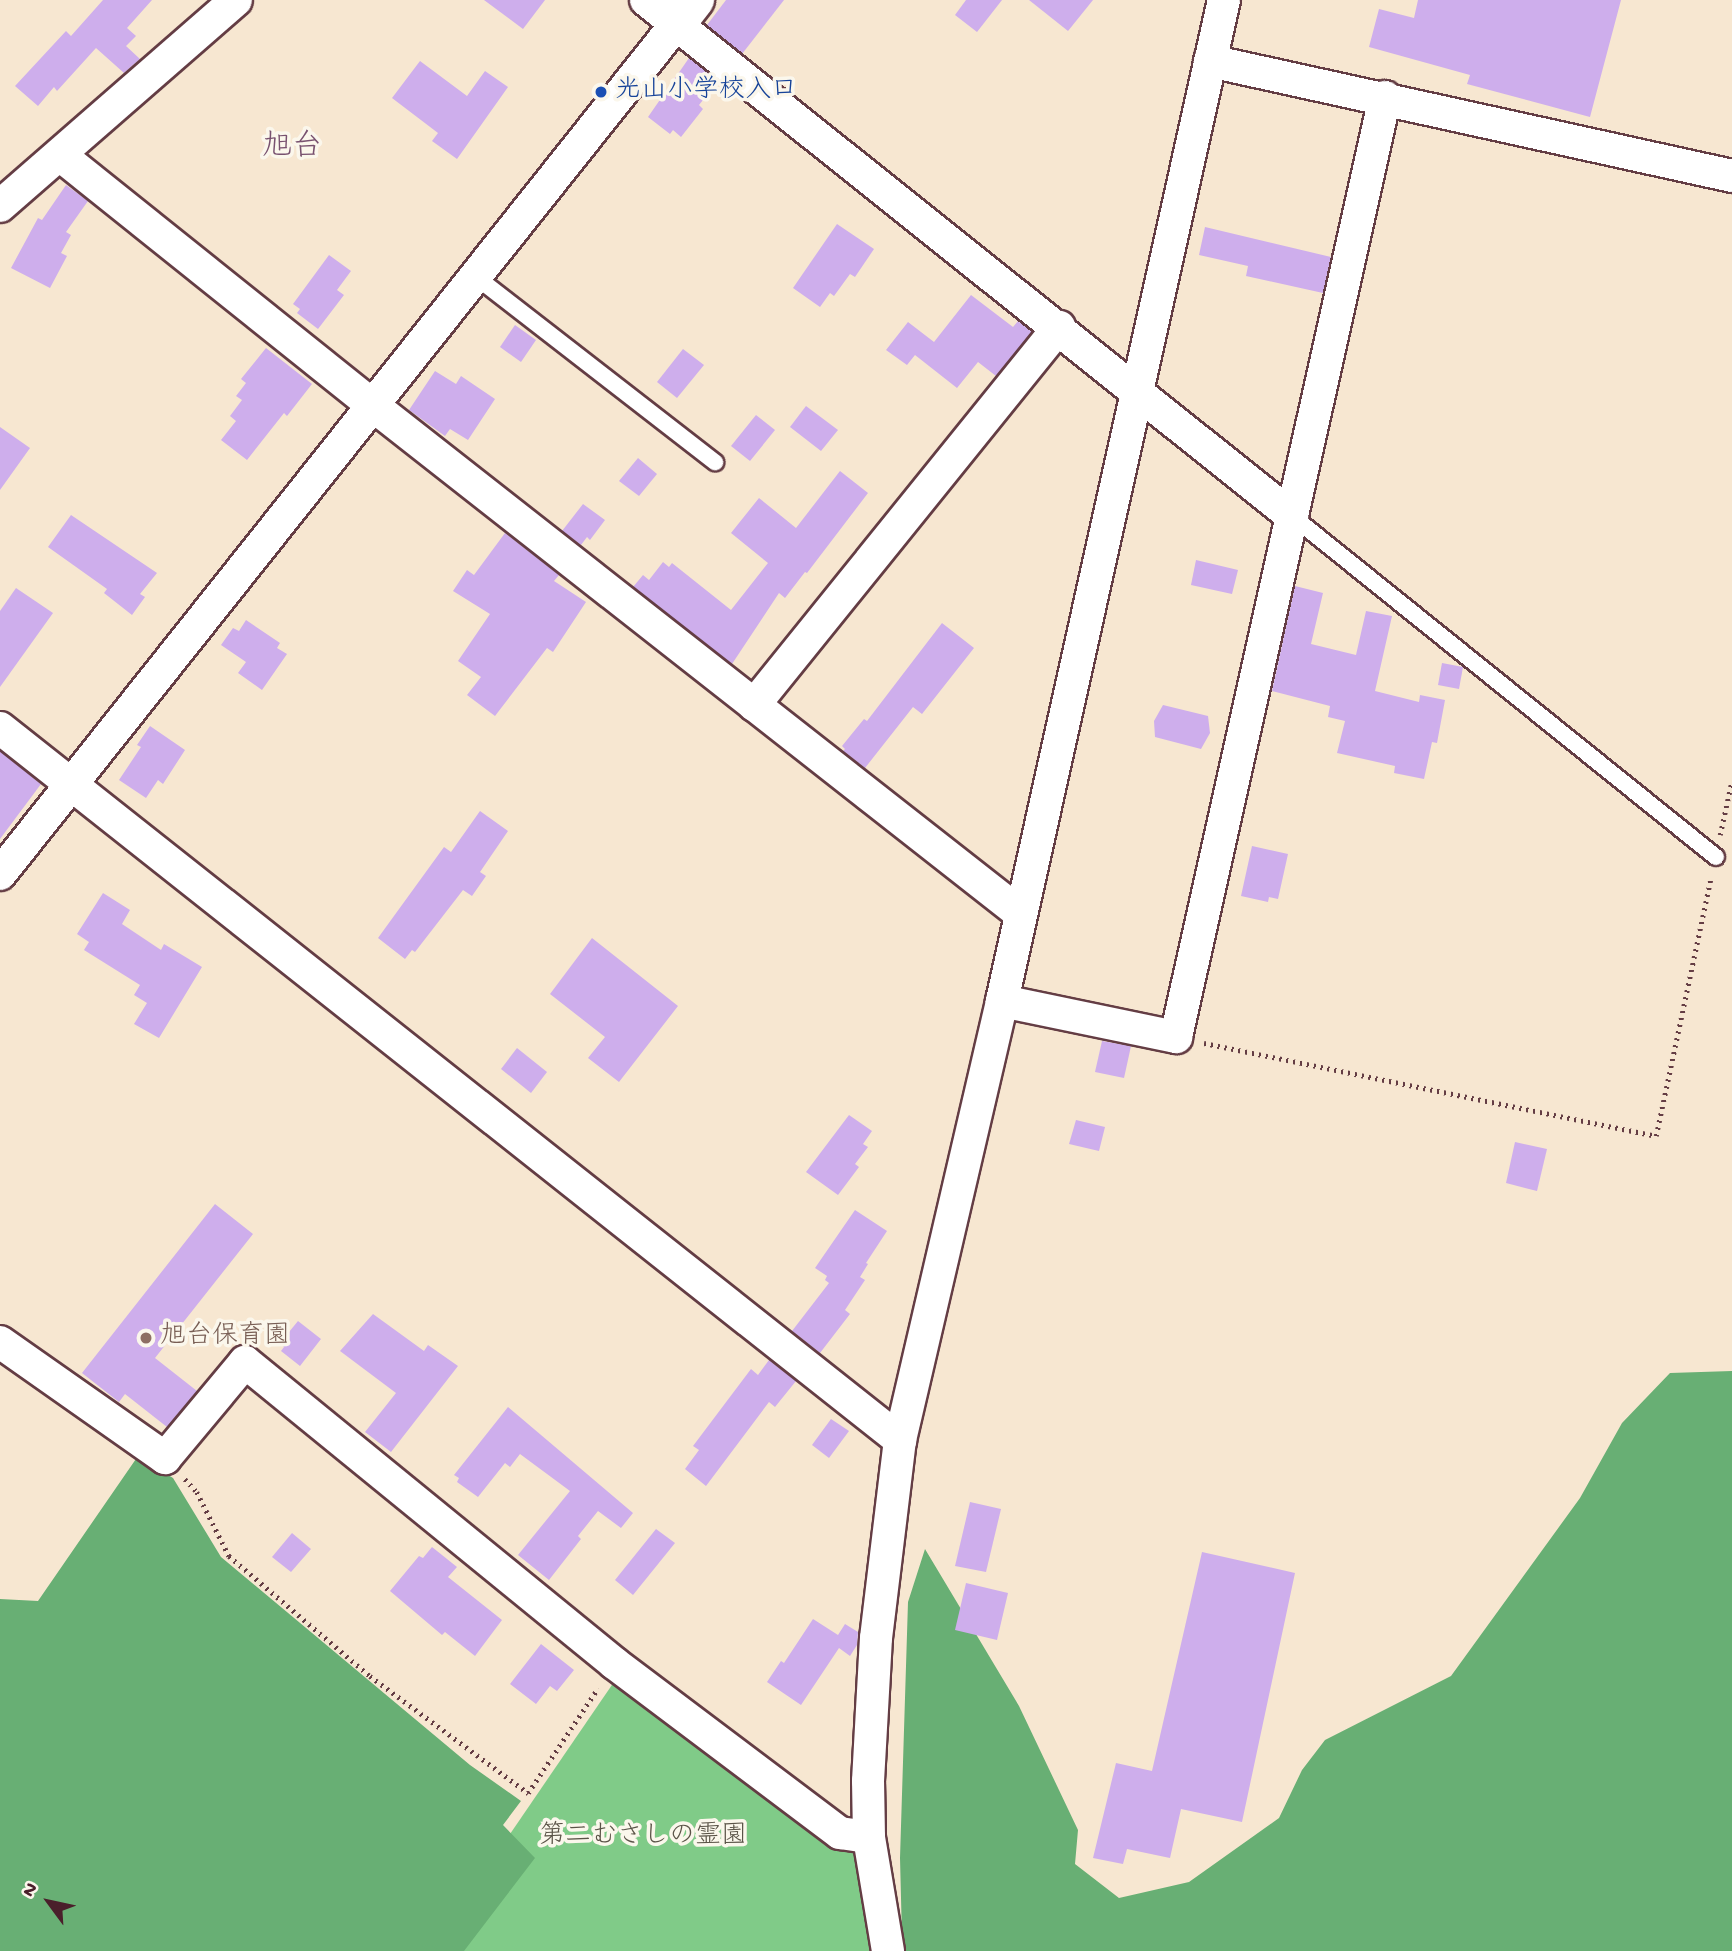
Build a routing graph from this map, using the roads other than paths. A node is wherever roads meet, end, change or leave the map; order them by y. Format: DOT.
graph roads {
  1 [pos="236,0"];
  2 [pos="646,0"];
  3 [pos="1224,0"];
  4 [pos="686,12"];
  5 [pos="1210,61"];
  6 [pos="1385,97"];
  7 [pos="60,155"];
  8 [pos="1732,176"];
  9 [pos="0,206"];
  10 [pos="475,276"];
  11 [pos="1059,327"];
  12 [pos="1136,393"];
  13 [pos="371,404"];
  14 [pos="715,462"];
  15 [pos="1292,516"];
  16 [pos="754,705"];
  17 [pos="0,728"];
  18 [pos="72,784"];
  19 [pos="1716,857"];
  20 [pos="0,874"];
  21 [pos="1021,914"];
  22 [pos="1002,1001"];
  23 [pos="0,1342"];
  24 [pos="900,1440"];
  25 [pos="869,1837"];
  26 [pos="888,1951"];
  1 -- 7 [label="street"];
  2 -- 4 [label="street"];
  3 -- 5 [label="street"];
  4 -- 10 [label="street"];
  4 -- 11 [label="street"];
  5 -- 6 [label="street"];
  5 -- 12 [label="street"];
  6 -- 8 [label="street"];
  6 -- 15 [label="street"];
  7 -- 9 [label="street"];
  7 -- 13 [label="street"];
  10 -- 13 [label="street"];
  10 -- 14 [label="lane"];
  11 -- 12 [label="street"];
  11 -- 16 [label="street"];
  12 -- 15 [label="street"];
  12 -- 21 [label="street"];
  13 -- 16 [label="street"];
  13 -- 18 [label="street"];
  15 -- 19 [label="lane"];
  15 -- 22 [label="street"];
  16 -- 21 [label="street"];
  17 -- 18 [label="street"];
  18 -- 20 [label="street"];
  18 -- 24 [label="street"];
  21 -- 22 [label="street"];
  22 -- 24 [label="street"];
  23 -- 25 [label="street"];
  24 -- 25 [label="street"];
  25 -- 26 [label="street"];
}
